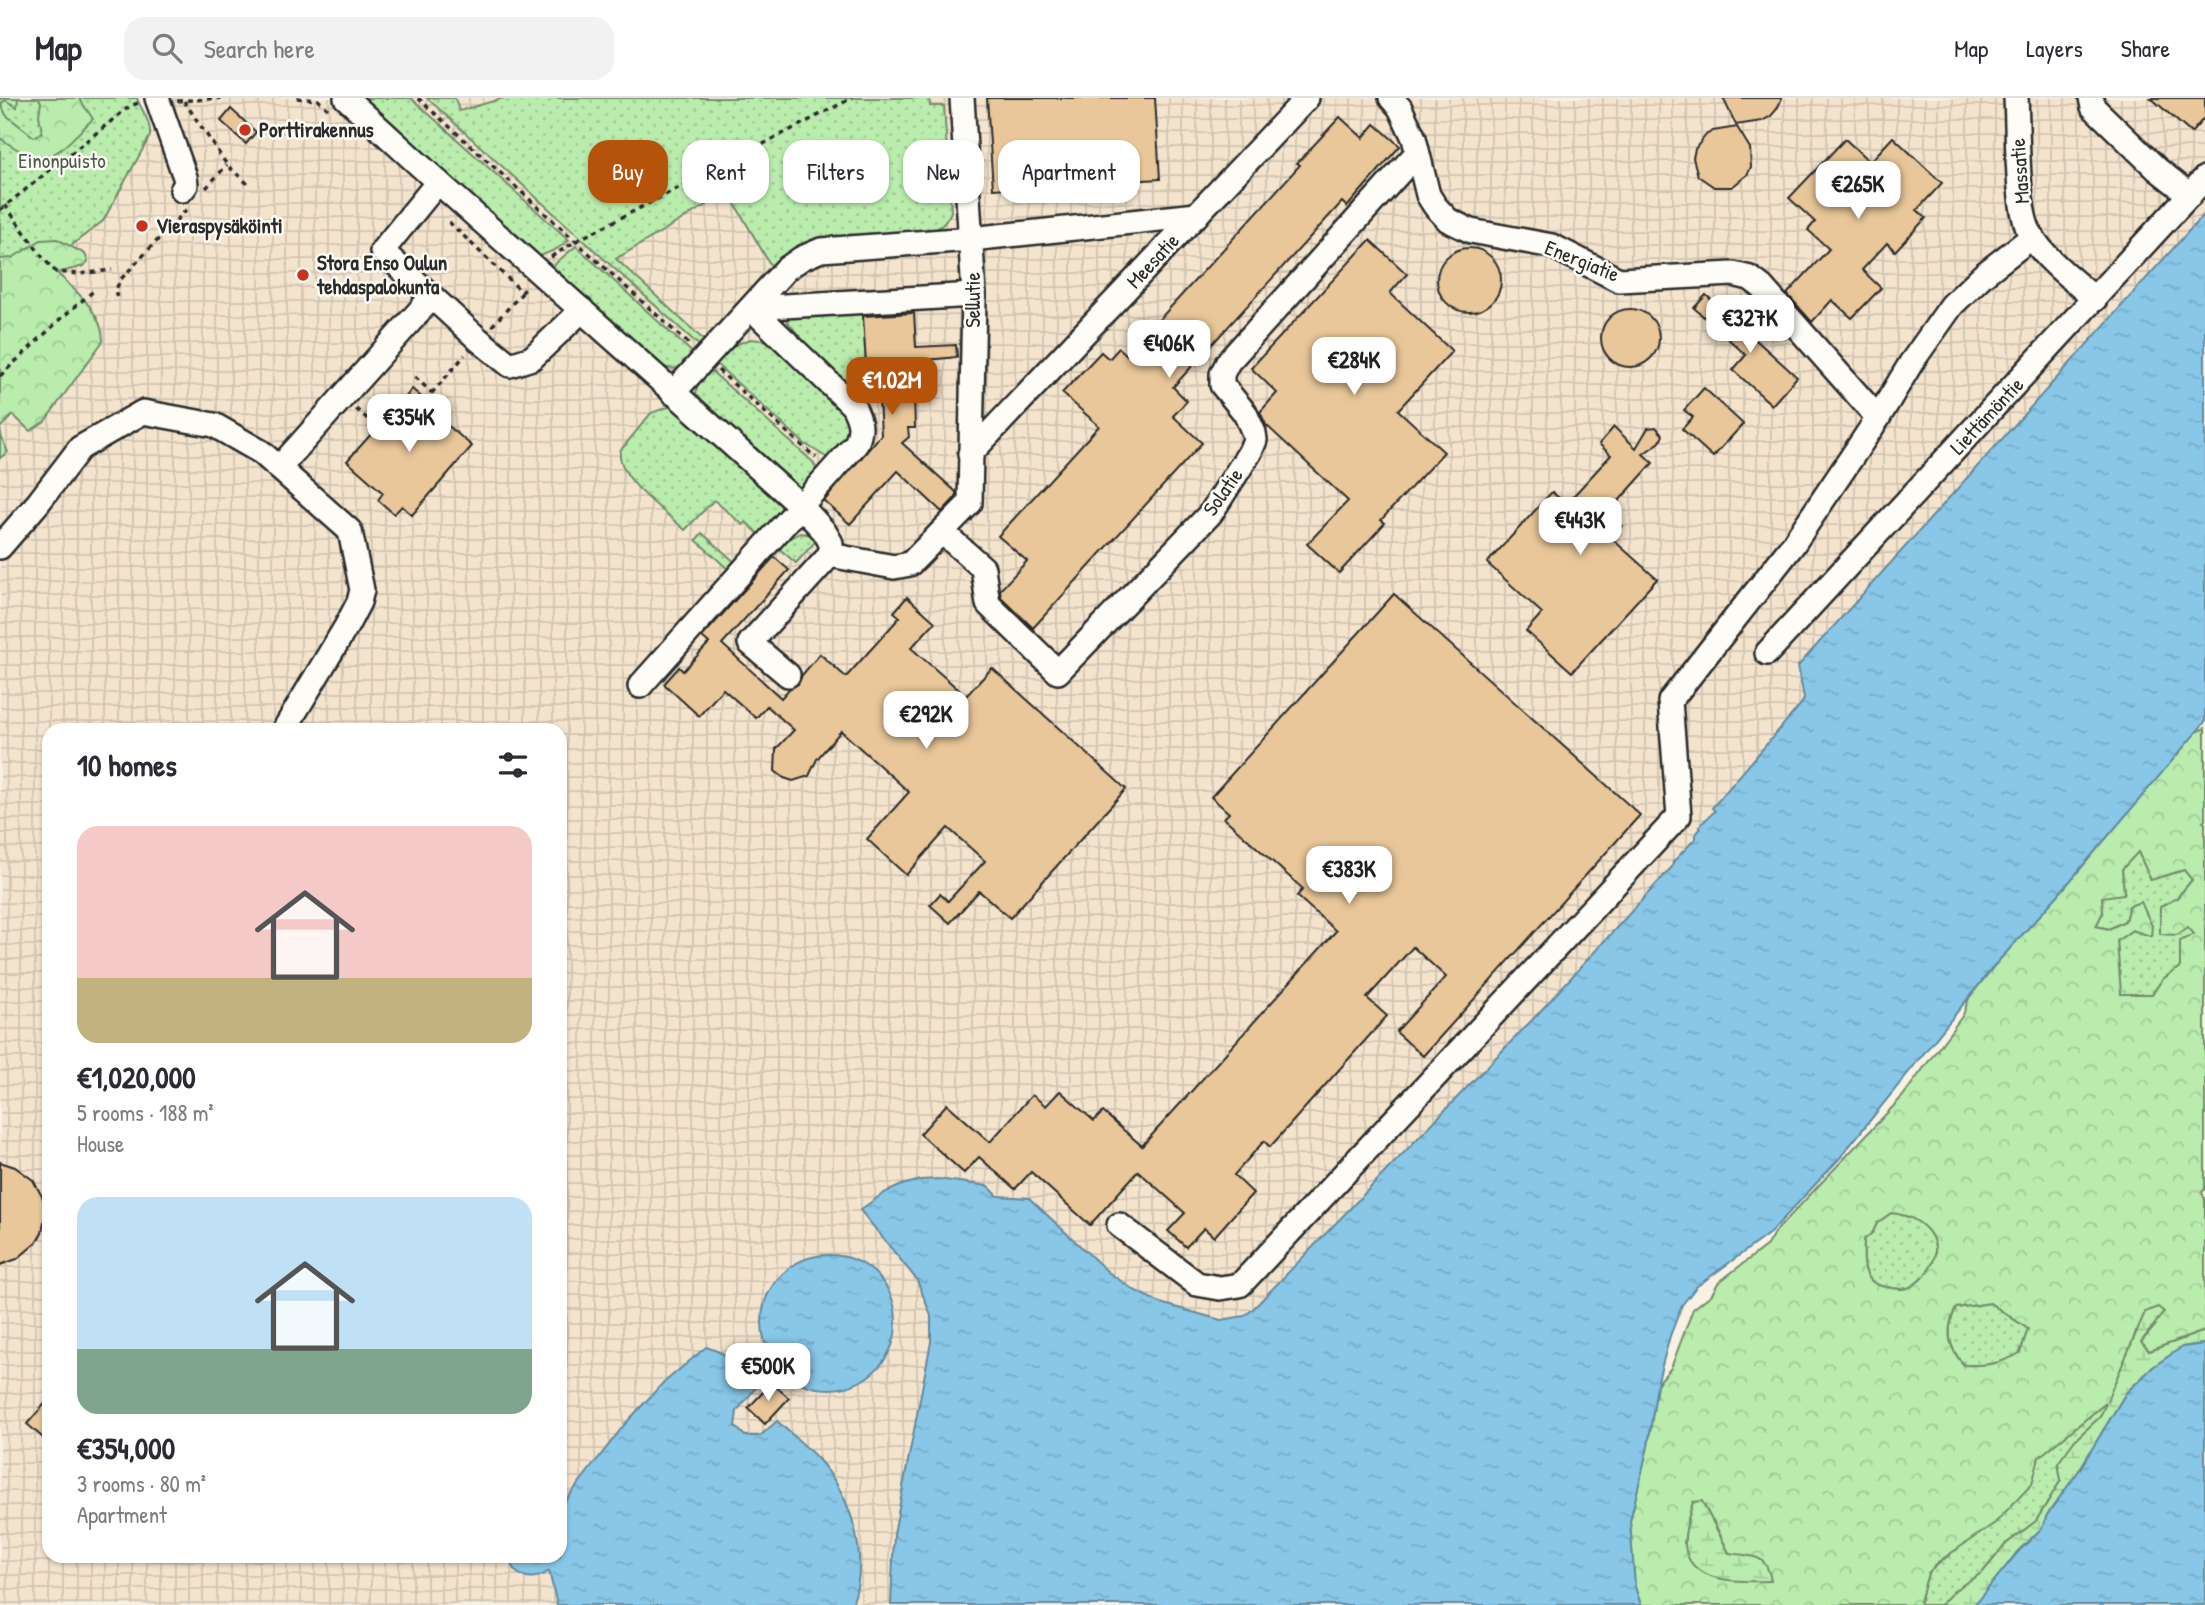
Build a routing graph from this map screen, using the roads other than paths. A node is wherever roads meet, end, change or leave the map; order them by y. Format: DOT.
graph roads {
  1 [pos="962,98"];
  2 [pos="1307,98"];
  3 [pos="1391,98"];
  4 [pos="2016,98"];
  5 [pos="2091,98"];
  6 [pos="152,101"];
  7 [pos="342,108"];
  8 [pos="1417,153"];
  9 [pos="2198,187"];
  10 [pos="431,190"];
  11 [pos="192,196"];
  12 [pos="1197,215"];
  13 [pos="2032,237"];
  14 [pos="971,239"];
  15 [pos="974,295"];
  16 [pos="432,297"];
  17 [pos="2095,299"];
  18 [pos="751,308"];
  19 [pos="582,310"];
  20 [pos="673,393"];
  21 [pos="1878,418"];
  22 [pos="971,454"];
  23 [pos="279,468"];
  24 [pos="801,506"];
  25 [pos="942,532"];
  26 [pos="0,548"];
  27 [pos="830,555"];
  28 [pos="1767,653"];
  29 [pos="788,675"];
  30 [pos="640,686"];
  31 [pos="288,723"];
  32 [pos="1119,1225"];
  1 -- 14 [label="lane, Sellutie"];
  2 -- 12 [label="lane, Meesatie"];
  3 -- 8 [label="lane, Energiatie"];
  4 -- 13 [label="lane, Massatie"];
  5 -- 9 [label="lane"];
  6 -- 11 [label="lane"];
  7 -- 10 [label="lane"];
  8 -- 21 [label="lane, Energiatie"];
  8 -- 25 [label="lane, Solatie"];
  9 -- 17 [label="lane, Liettämöntie"];
  10 -- 16 [label="lane"];
  10 -- 19 [label="lane"];
  12 -- 14 [label="lane"];
  12 -- 22 [label="lane, Meesatie"];
  13 -- 17 [label="lane, Massatie"];
  13 -- 21 [label="lane"];
  14 -- 15 [label="lane, Sellutie"];
  14 -- 18 [label="lane"];
  15 -- 18 [label="lane"];
  15 -- 22 [label="lane, Sellutie"];
  16 -- 19 [label="lane"];
  16 -- 23 [label="lane"];
  17 -- 28 [label="lane, Liettämöntie"];
  18 -- 20 [label="lane"];
  18 -- 24 [label="lane"];
  19 -- 20 [label="lane"];
  20 -- 24 [label="lane"];
  21 -- 32 [label="lane"];
  22 -- 25 [label="lane, Sellutie"];
  23 -- 26 [label="lane"];
  23 -- 31 [label="lane"];
  24 -- 27 [label="lane"];
  24 -- 30 [label="lane"];
  25 -- 27 [label="lane, Sellutie"];
  27 -- 29 [label="lane"];
}
